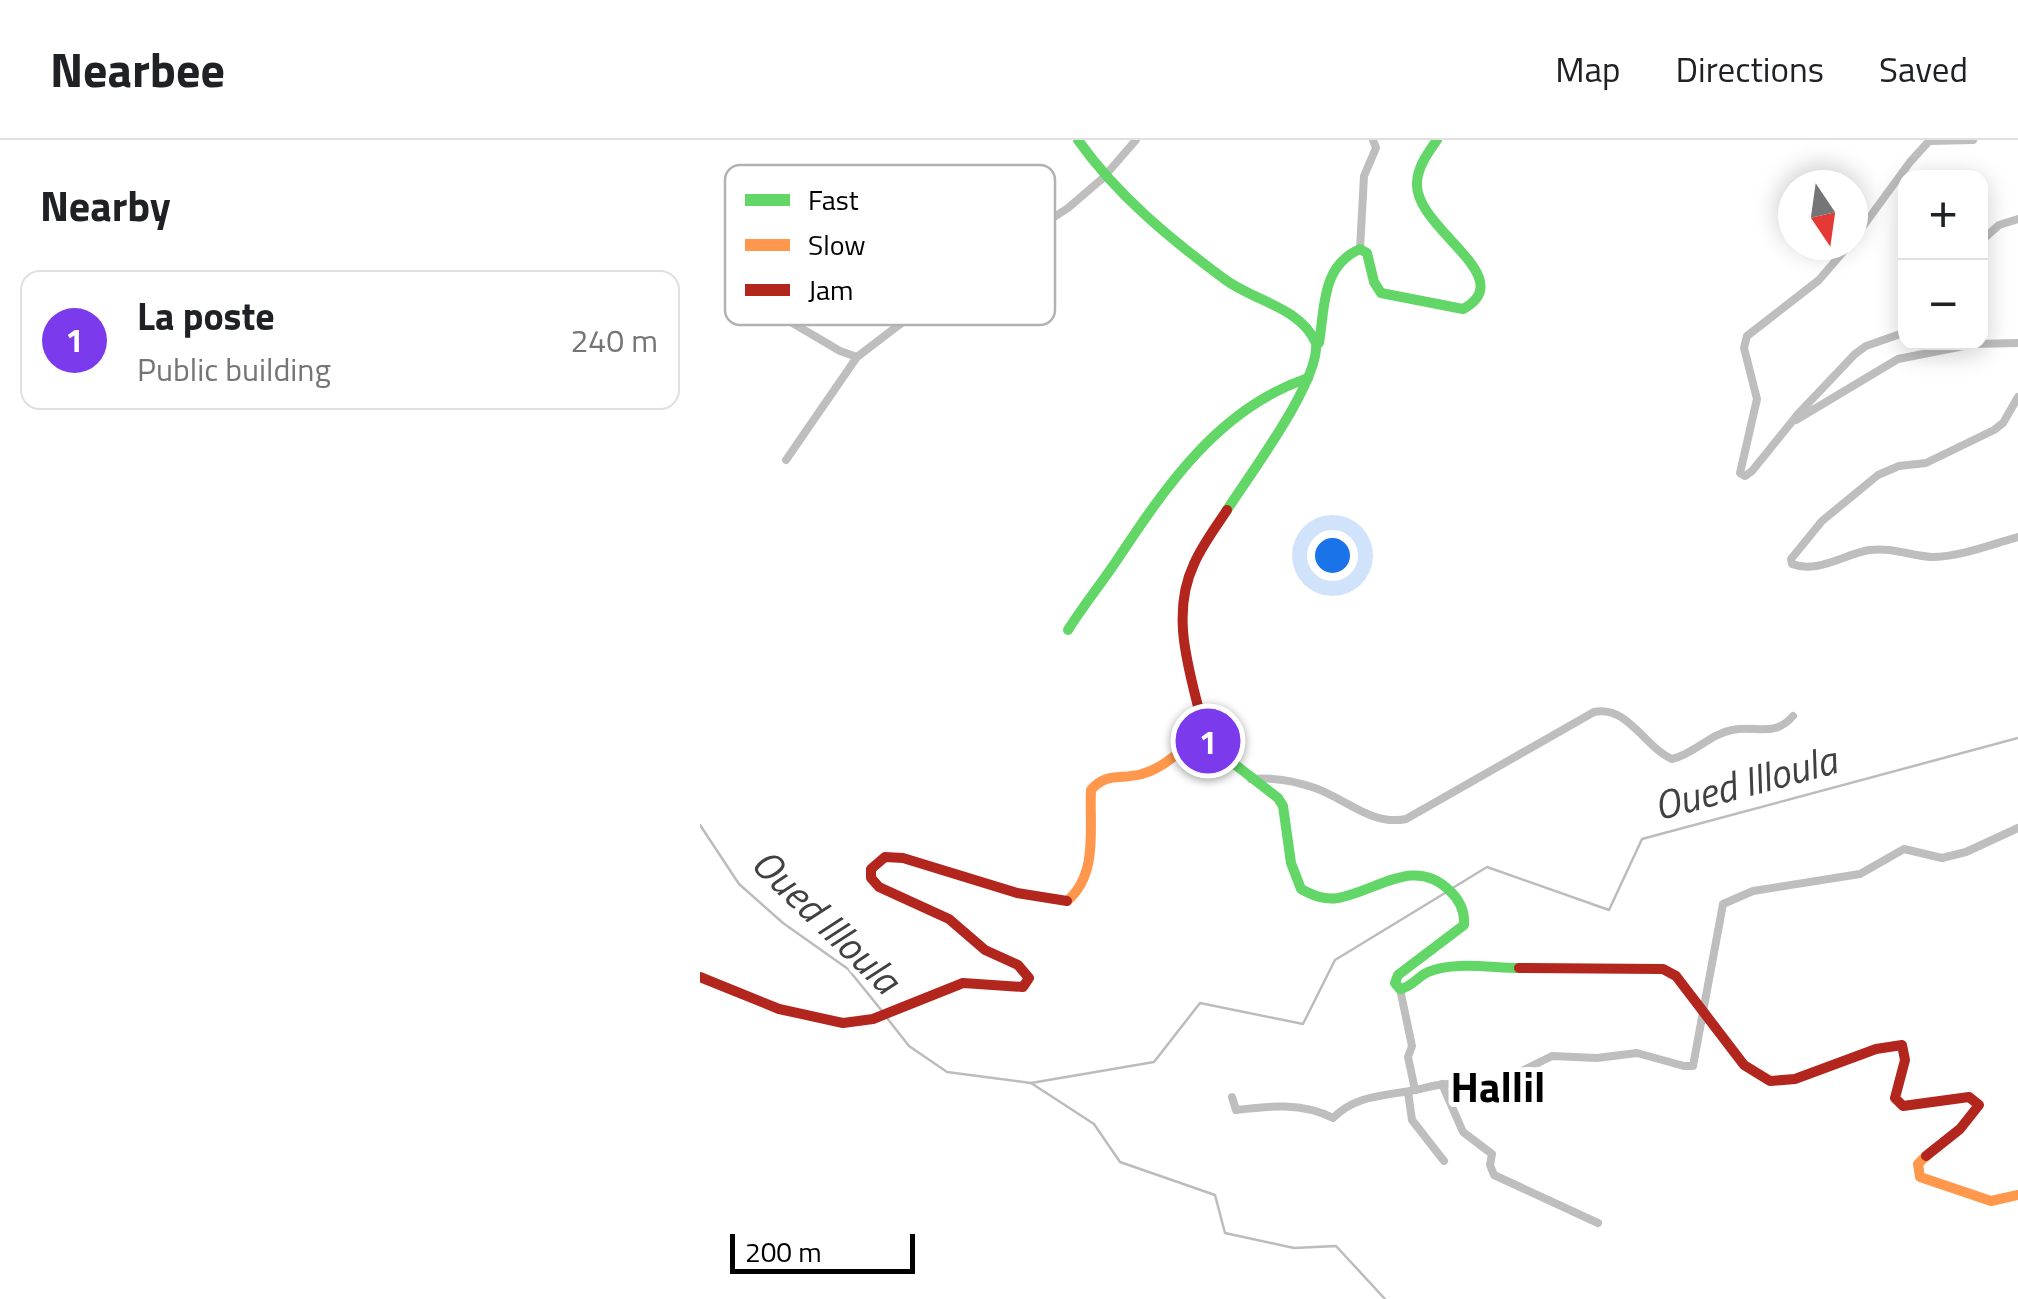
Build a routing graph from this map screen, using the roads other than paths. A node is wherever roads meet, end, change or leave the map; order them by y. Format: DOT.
graph roads {
  1 [pos="1078,140"];
  2 [pos="1136,140"];
  3 [pos="1373,140"];
  4 [pos="1438,140"];
  5 [pos="1930,140"];
  6 [pos="1973,140"];
  7 [pos="1103,178"];
  8 [pos="1055,216"];
  9 [pos="1868,219"];
  10 [pos="2018,219"];
  11 [pos="1988,235"];
  12 [pos="1360,249"];
  13 [pos="1836,260"];
  14 [pos="796,325"];
  15 [pos="898,325"];
  16 [pos="1898,335"];
  17 [pos="2018,344"];
  18 [pos="1317,354"];
  19 [pos="857,357"];
  20 [pos="1308,378"];
  21 [pos="2018,398"];
  22 [pos="1789,424"];
  23 [pos="786,460"];
  24 [pos="2018,536"];
  25 [pos="1068,630"];
  26 [pos="1793,716"];
  27 [pos="1202,730"];
  28 [pos="1251,779"];
  29 [pos="2018,828"];
  30 [pos="700,977"];
  31 [pos="1400,988"];
  32 [pos="1702,1014"];
  33 [pos="1442,1084"];
  34 [pos="1411,1091"];
  35 [pos="1232,1097"];
  36 [pos="1444,1160"];
  37 [pos="2018,1195"];
  38 [pos="1598,1223"];
  1 -- 7 [label="street"];
  2 -- 7 [label="street"];
  3 -- 12 [label="street"];
  4 -- 12 [label="street"];
  5 -- 6 [label="street"];
  5 -- 9 [label="street"];
  7 -- 8 [label="street"];
  7 -- 18 [label="street"];
  10 -- 11 [label="street"];
  12 -- 18 [label="street"];
  13 -- 22 [label="street"];
  14 -- 19 [label="street"];
  15 -- 19 [label="street"];
  16 -- 22 [label="street"];
  17 -- 22 [label="street"];
  18 -- 20 [label="street"];
  19 -- 23 [label="street"];
  20 -- 25 [label="street"];
  20 -- 27 [label="street"];
  21 -- 24 [label="street"];
  26 -- 28 [label="street"];
  27 -- 28 [label="street"];
  27 -- 30 [label="street"];
  28 -- 31 [label="street"];
  29 -- 32 [label="street"];
  31 -- 32 [label="street"];
  31 -- 34 [label="street"];
  32 -- 33 [label="street"];
  32 -- 37 [label="street"];
  33 -- 34 [label="street"];
  33 -- 38 [label="street"];
  34 -- 35 [label="street"];
  34 -- 36 [label="street"];
}
